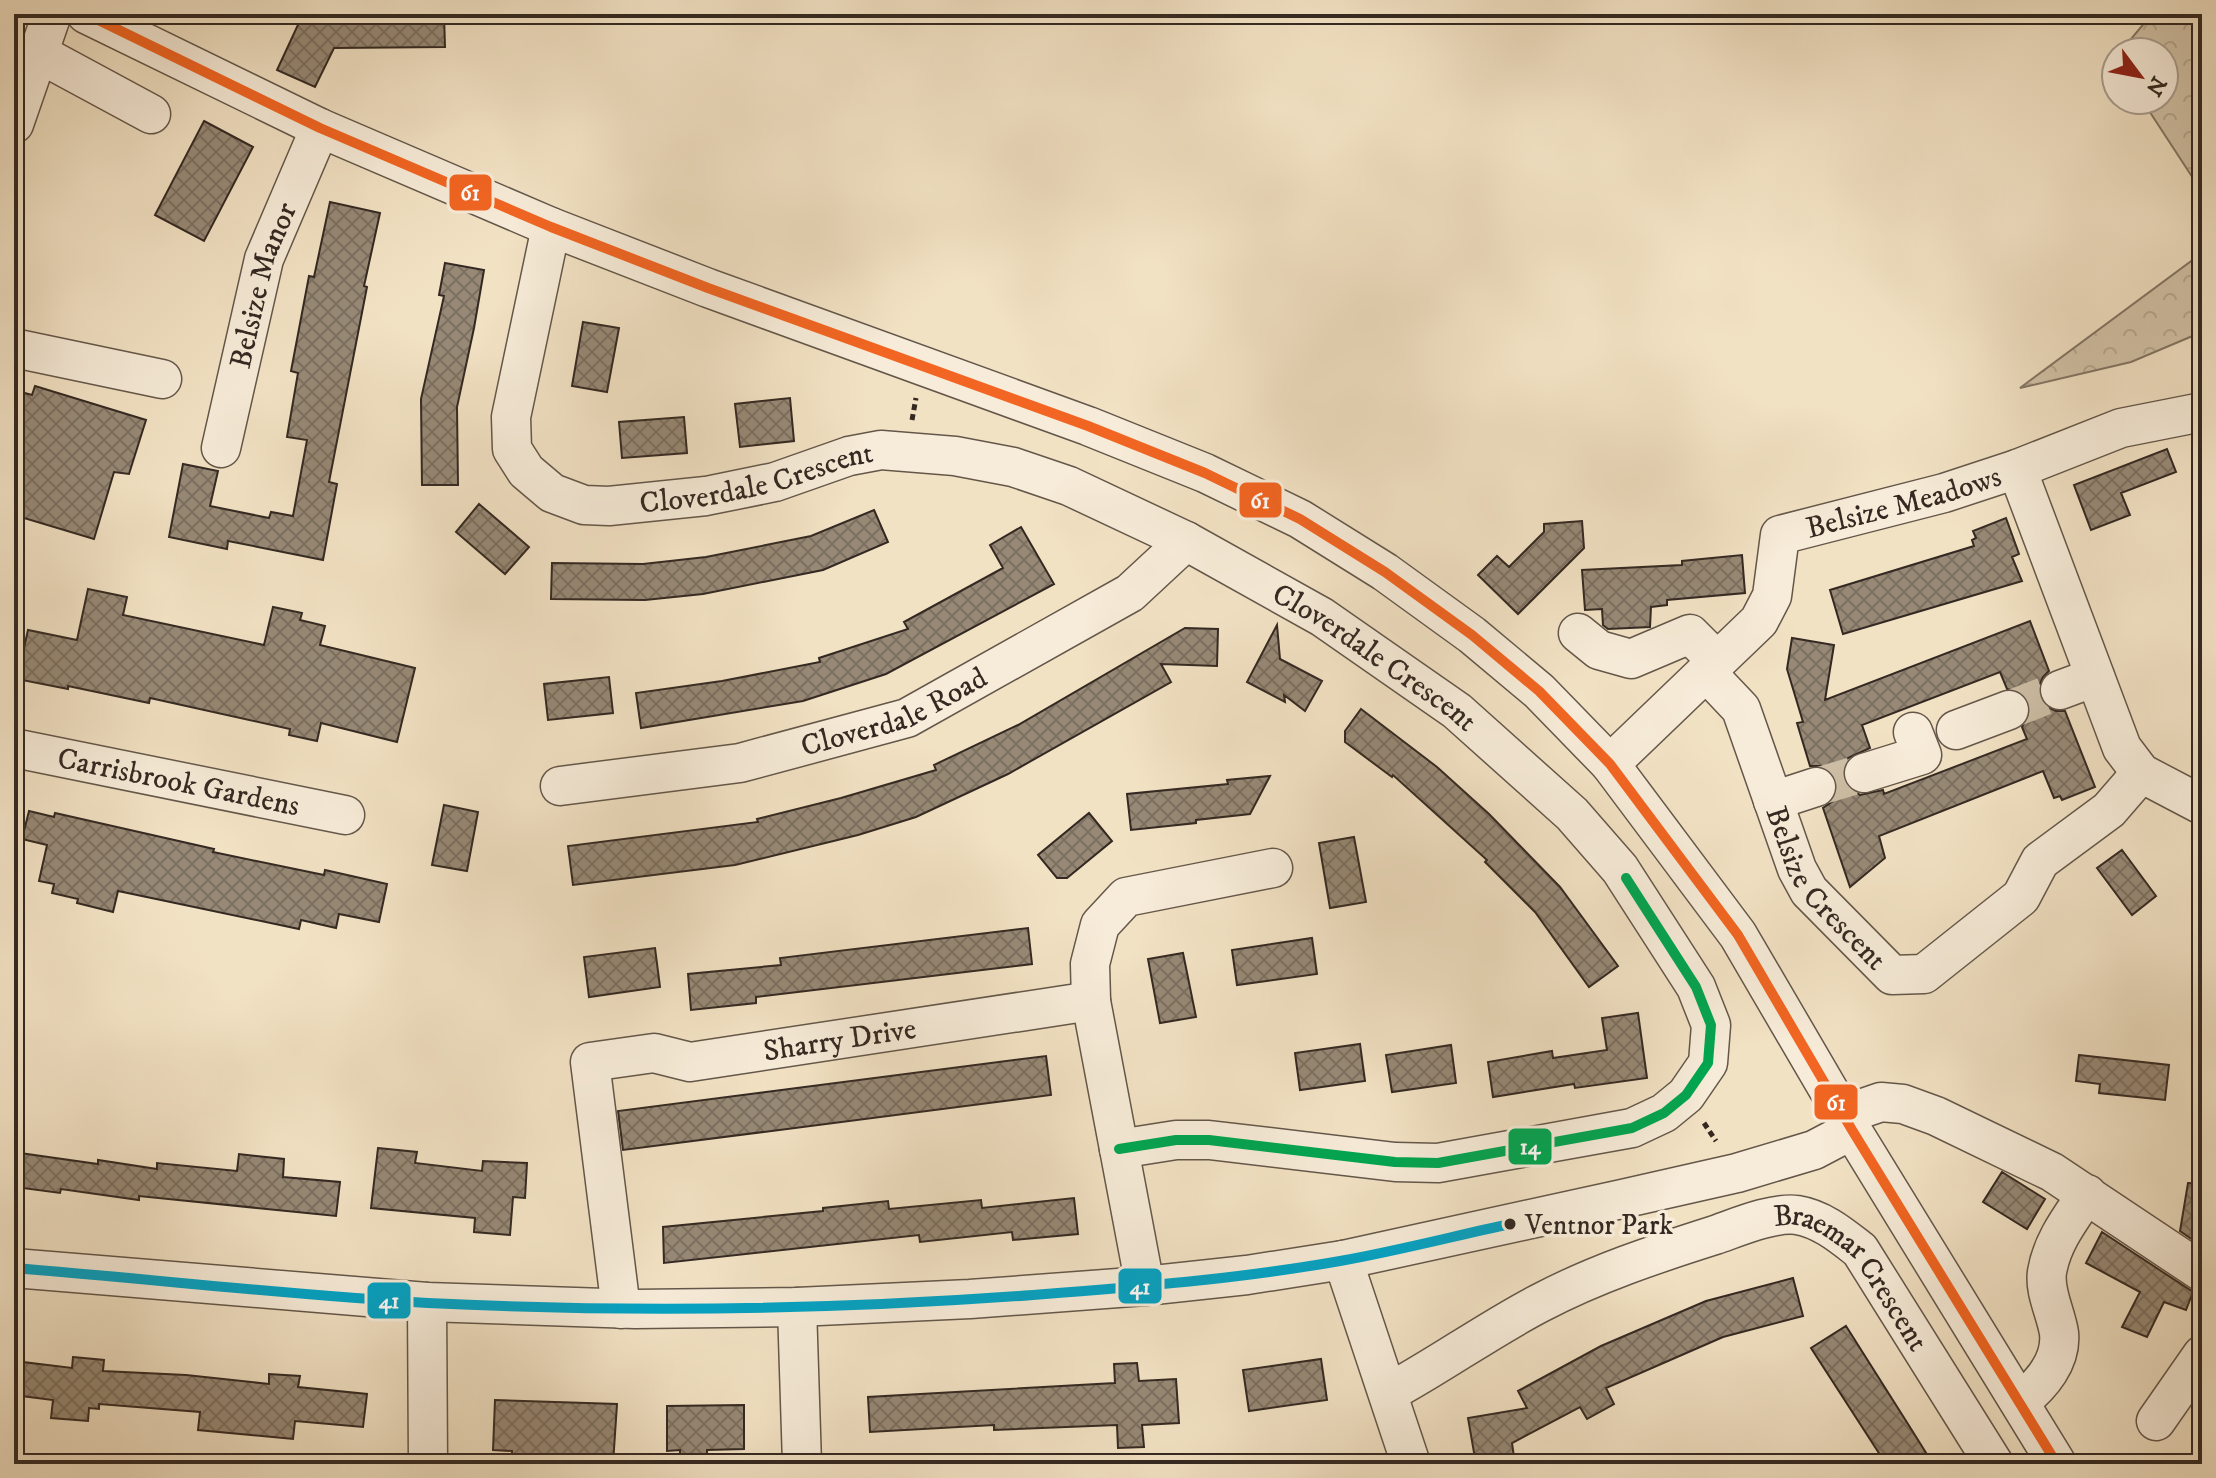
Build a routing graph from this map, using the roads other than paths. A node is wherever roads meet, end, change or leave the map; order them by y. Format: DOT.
graph roads {
  1 [pos="52,14"];
  2 [pos="86,14"];
  3 [pos="38,53"];
  4 [pos="151,114"];
  5 [pos="14,124"];
  6 [pos="320,128"];
  7 [pos="551,227"];
  8 [pos="14,348"];
  9 [pos="162,379"];
  10 [pos="2202,412"];
  11 [pos="221,448"];
  12 [pos="2017,469"];
  13 [pos="1186,541"];
  14 [pos="1578,633"];
  15 [pos="1711,666"];
  16 [pos="2095,677"];
  17 [pos="2060,690"];
  18 [pos="2009,710"];
  19 [pos="1956,730"];
  20 [pos="1913,732"];
  21 [pos="14,748"];
  22 [pos="1610,764"];
  23 [pos="1864,773"];
  24 [pos="2141,773"];
  25 [pos="560,786"];
  26 [pos="1816,787"];
  27 [pos="1773,801"];
  28 [pos="2202,805"];
  29 [pos="345,815"];
  30 [pos="1273,868"];
  31 [pos="1091,1001"];
  32 [pos="1848,1122"];
  33 [pos="1119,1149"];
  34 [pos="2087,1194"];
  35 [pos="1343,1260"];
  36 [pos="2195,1262"];
  37 [pos="14,1268"];
  38 [pos="1145,1286"];
  39 [pos="427,1302"];
  40 [pos="797,1307"];
  41 [pos="621,1309"];
  42 [pos="2202,1355"];
  43 [pos="1388,1393"];
  44 [pos="2021,1401"];
  45 [pos="2156,1421"];
  46 [pos="428,1464"];
  47 [pos="802,1464"];
  48 [pos="1411,1464"];
  49 [pos="1994,1464"];
  50 [pos="2057,1464"];
  1 -- 3 [label="street"];
  2 -- 6 [label="street"];
  3 -- 4 [label="street"];
  3 -- 5 [label="street"];
  6 -- 7 [label="street"];
  6 -- 11 [label="street, Belsize Manor"];
  7 -- 13 [label="street, Cloverdale Crescent"];
  7 -- 22 [label="street"];
  8 -- 9 [label="street"];
  10 -- 12 [label="street"];
  12 -- 15 [label="street, Belsize Meadows"];
  12 -- 16 [label="street, Belsize Meadows"];
  13 -- 25 [label="street, Cloverdale Road"];
  13 -- 33 [label="street, Cloverdale Crescent"];
  14 -- 15 [label="street"];
  15 -- 22 [label="street, Belsize Meadows"];
  15 -- 27 [label="street, Belsize Crescent"];
  16 -- 17 [label="street"];
  16 -- 24 [label="street, Belsize Meadows"];
  18 -- 19 [label="street"];
  20 -- 23 [label="street"];
  21 -- 29 [label="street, Carrisbrook Gardens"];
  22 -- 32 [label="street"];
  24 -- 27 [label="street, Belsize Crescent"];
  24 -- 28 [label="street, Belsize Meadows"];
  26 -- 27 [label="street"];
  30 -- 31 [label="street"];
  31 -- 33 [label="street"];
  31 -- 41 [label="street, Sharry Drive"];
  32 -- 34 [label="street"];
  32 -- 35 [label="street"];
  32 -- 44 [label="street"];
  33 -- 38 [label="street"];
  34 -- 36 [label="street"];
  34 -- 44 [label="street"];
  35 -- 38 [label="street"];
  35 -- 43 [label="street"];
  37 -- 39 [label="street"];
  38 -- 40 [label="street"];
  39 -- 41 [label="street"];
  39 -- 46 [label="street"];
  40 -- 41 [label="street"];
  40 -- 47 [label="street"];
  42 -- 45 [label="street"];
  43 -- 48 [label="street"];
  43 -- 49 [label="street, Braemar Crescent"];
  44 -- 50 [label="street"];
}
